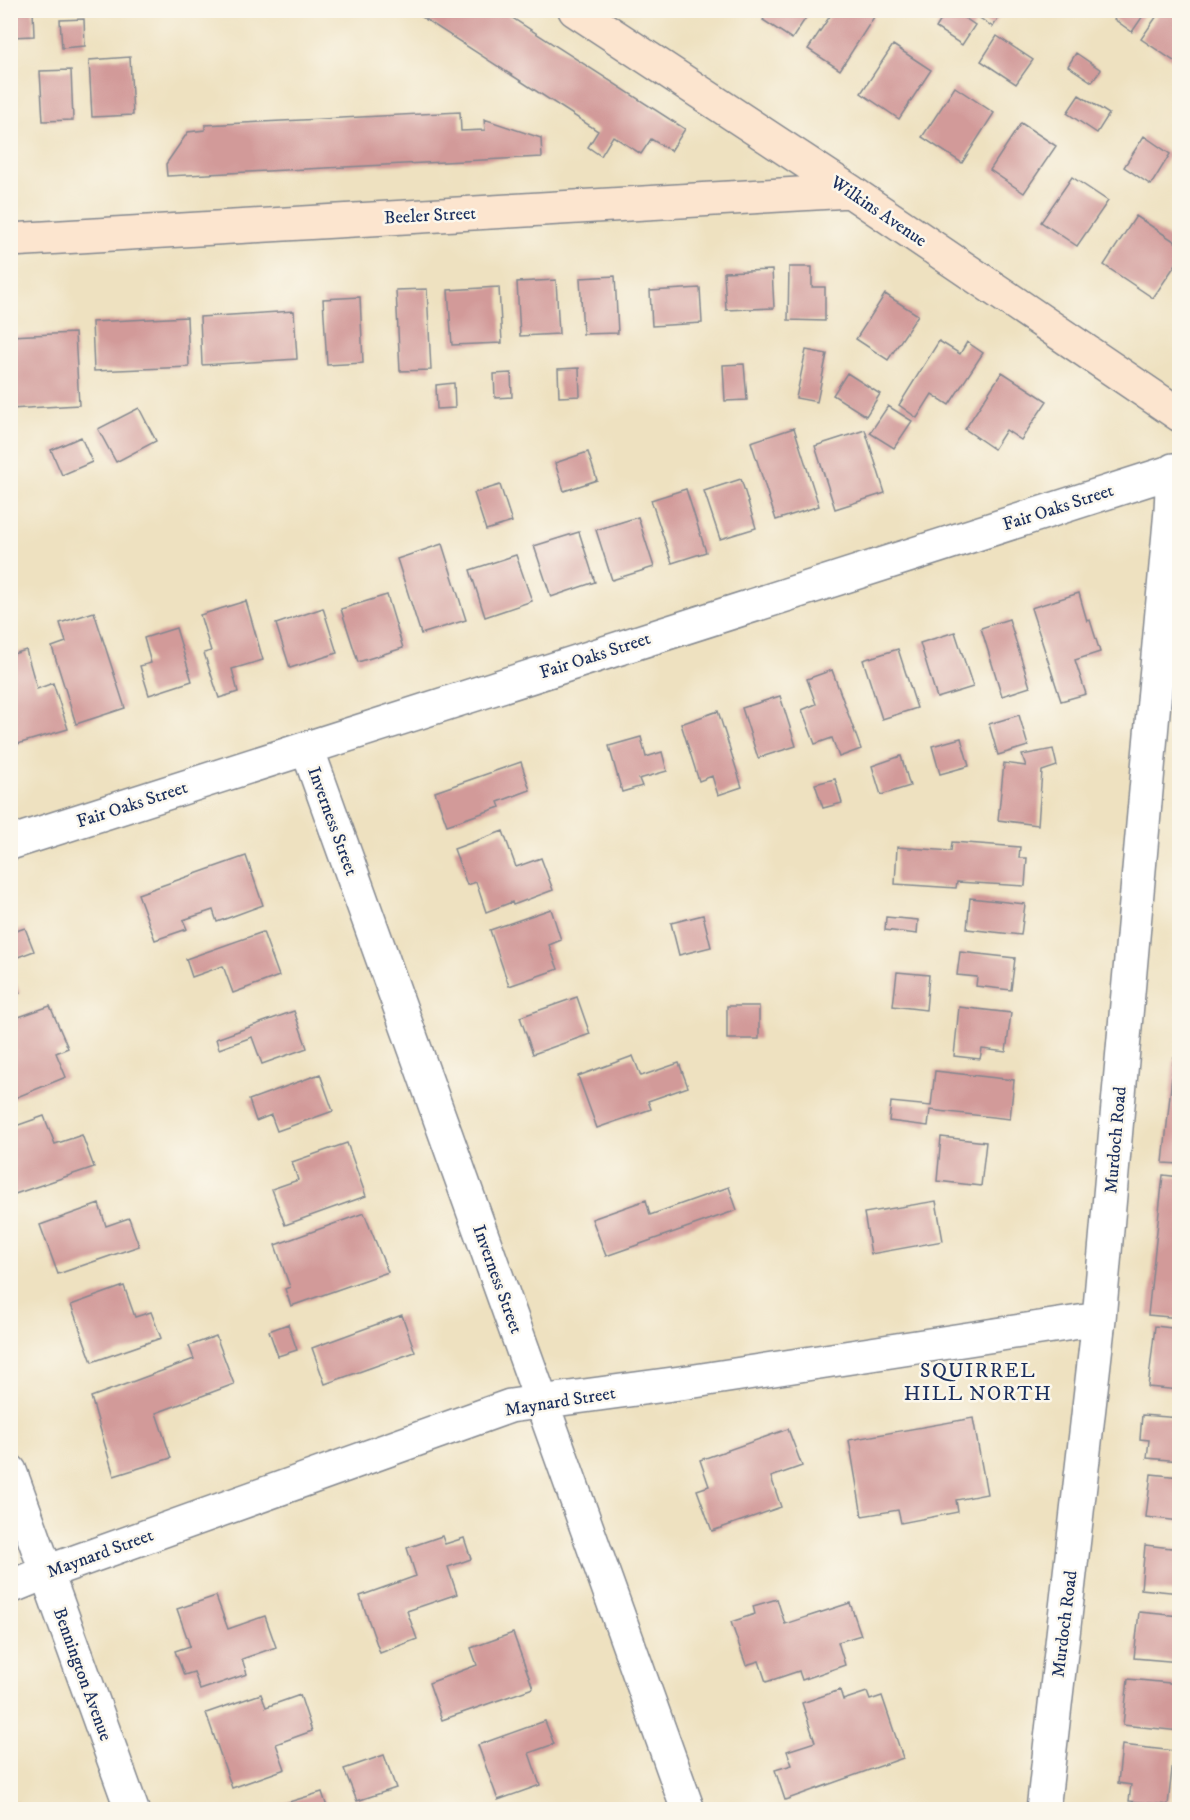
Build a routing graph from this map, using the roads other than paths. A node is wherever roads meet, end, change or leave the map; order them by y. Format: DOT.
graph roads {
  1 [pos="575,10"];
  2 [pos="850,191"];
  3 [pos="10,240"];
  4 [pos="1179,415"];
  5 [pos="1176,469"];
  6 [pos="307,748"];
  7 [pos="10,843"];
  8 [pos="1099,1319"];
  9 [pos="543,1401"];
  10 [pos="10,1471"];
  11 [pos="47,1572"];
  12 [pos="10,1587"];
  13 [pos="132,1809"];
  14 [pos="688,1809"];
  15 [pos="1043,1809"];
  1 -- 2 [label="street, Wilkins Avenue"];
  2 -- 3 [label="street, Beeler Street"];
  2 -- 4 [label="street, Wilkins Avenue"];
  5 -- 6 [label="street, Fair Oaks Street"];
  5 -- 8 [label="street, Murdoch Road"];
  6 -- 7 [label="street, Fair Oaks Street"];
  6 -- 9 [label="street, Inverness Street"];
  8 -- 9 [label="street, Maynard Street"];
  8 -- 15 [label="street, Murdoch Road"];
  9 -- 11 [label="street, Maynard Street"];
  9 -- 14 [label="street, Inverness Street"];
  10 -- 11 [label="street, Bennington Avenue"];
  11 -- 12 [label="street, Maynard Street"];
  11 -- 13 [label="street, Bennington Avenue"];
}
